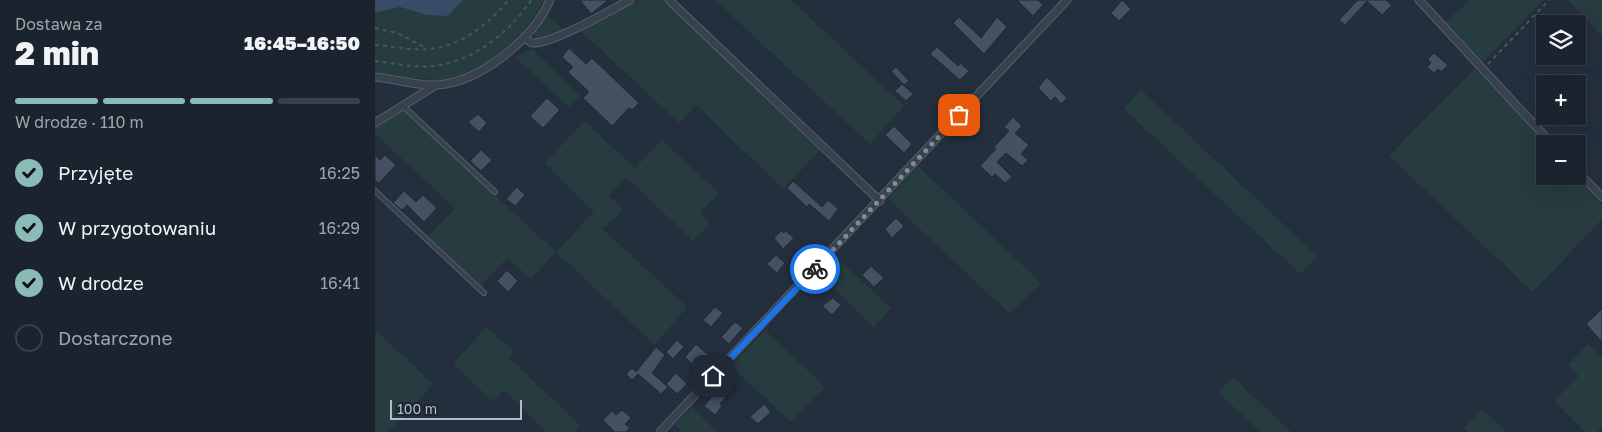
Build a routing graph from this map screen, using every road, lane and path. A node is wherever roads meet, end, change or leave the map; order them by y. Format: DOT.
graph roads {
  1 [pos="509,0"];
  2 [pos="531,0"];
  3 [pos="549,0"];
  4 [pos="630,0"];
  5 [pos="669,0"];
  6 [pos="1067,0"];
  7 [pos="1419,0"];
  8 [pos="1549,0"];
  9 [pos="375,28"];
  10 [pos="525,38"];
  11 [pos="375,45"];
  12 [pos="427,49"];
  13 [pos="375,61"];
  14 [pos="1483,69"];
  15 [pos="375,77"];
  16 [pos="436,85"];
  17 [pos="403,106"];
  18 [pos="375,123"];
  19 [pos="1544,135"];
  20 [pos="1586,180"];
  21 [pos="375,191"];
  22 [pos="495,192"];
  23 [pos="1602,197"];
  24 [pos="880,201"];
  25 [pos="483,293"];
  26 [pos="660,432"];
  1 -- 12 [label="path"];
  2 -- 13 [label="path"];
  3 -- 10 [label="street"];
  4 -- 10 [label="street"];
  5 -- 24 [label="street"];
  6 -- 24 [label="street"];
  7 -- 14 [label="street"];
  8 -- 14 [label="path"];
  9 -- 12 [label="path"];
  10 -- 16 [label="street"];
  11 -- 12 [label="path"];
  14 -- 19 [label="street"];
  15 -- 16 [label="street"];
  16 -- 17 [label="street"];
  17 -- 18 [label="street"];
  17 -- 22 [label="lane"];
  20 -- 23 [label="street"];
  21 -- 25 [label="lane"];
  24 -- 26 [label="street"];
}
